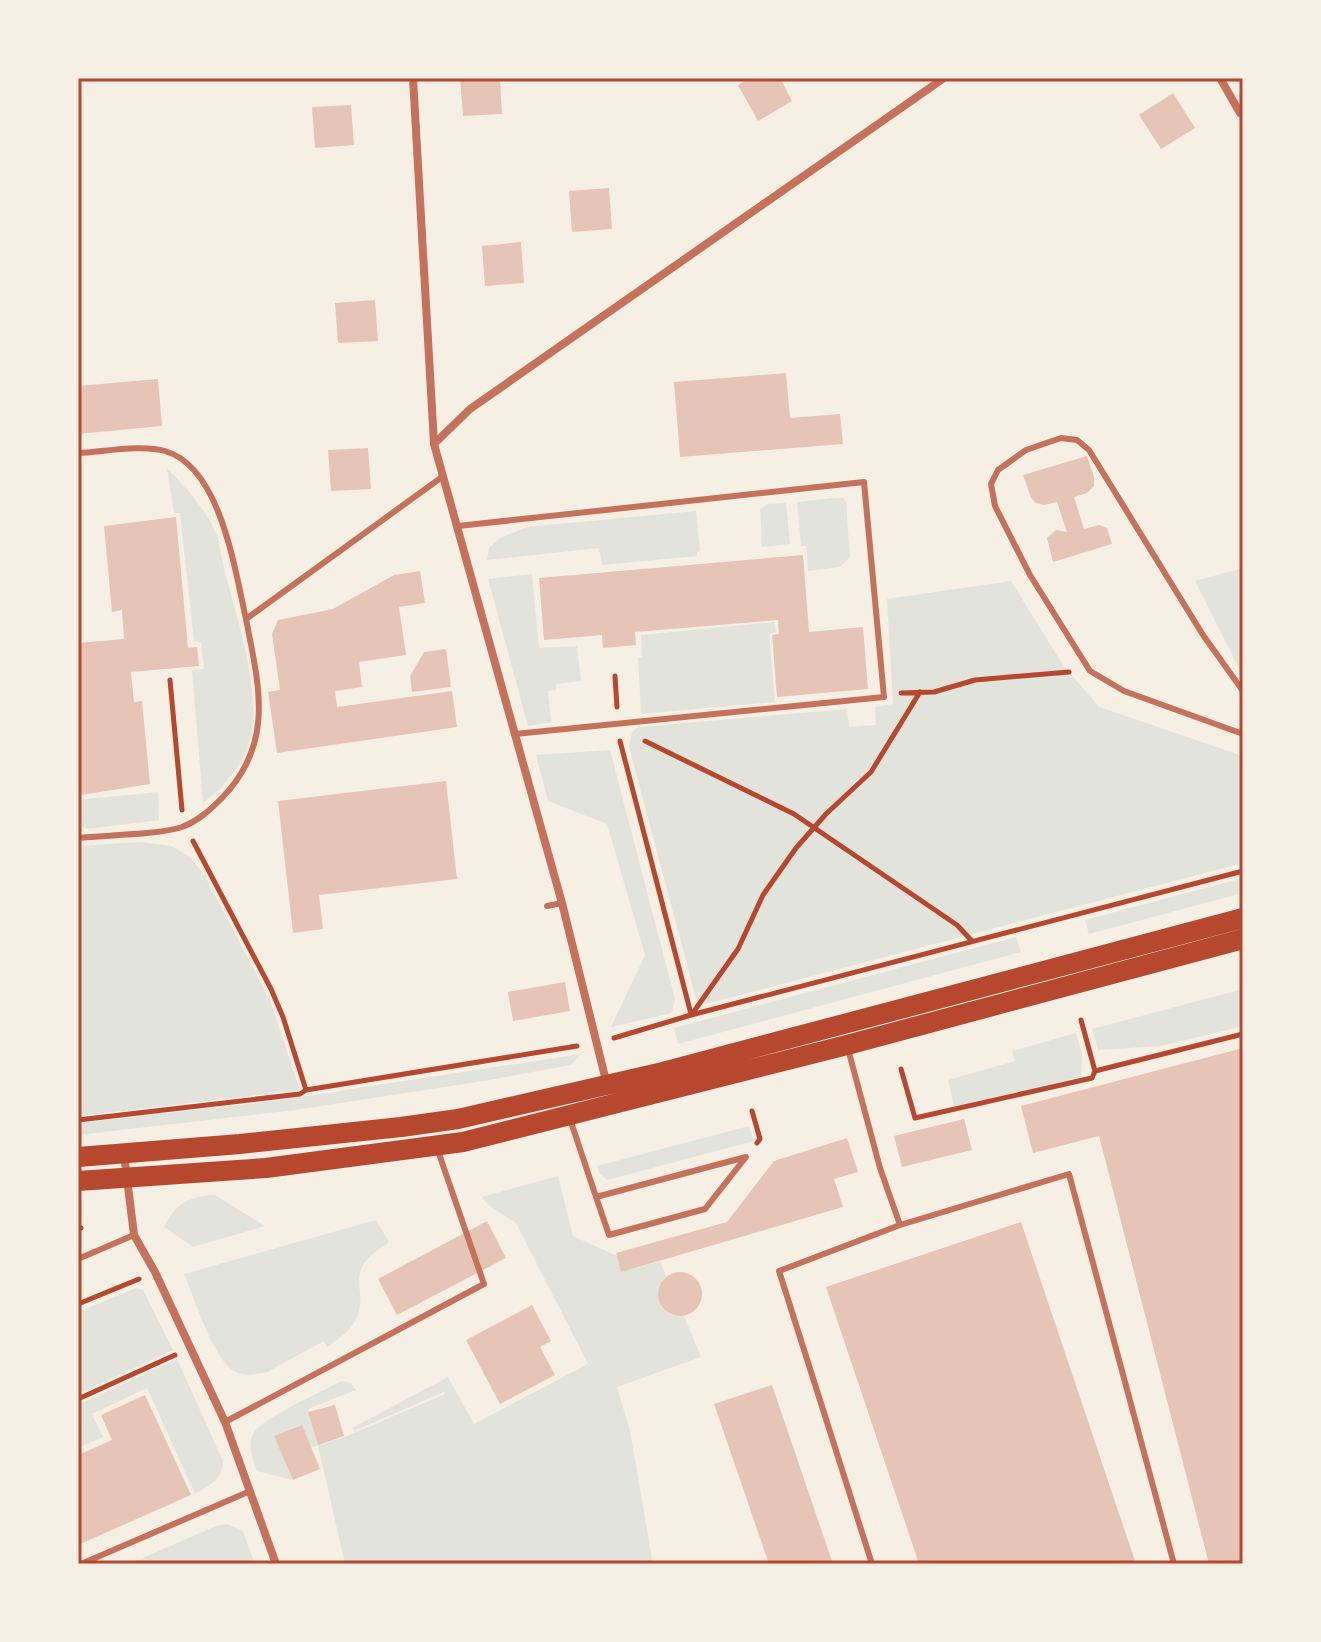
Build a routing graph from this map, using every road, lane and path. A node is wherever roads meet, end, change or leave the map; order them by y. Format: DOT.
graph roads {
  1 [pos="413,78"];
  2 [pos="944,78"];
  3 [pos="1220,78"];
  4 [pos="1240,113"];
  5 [pos="434,444"];
  6 [pos="78,453"];
  7 [pos="442,477"];
  8 [pos="458,526"];
  9 [pos="246,619"];
  10 [pos="1090,671"];
  11 [pos="1228,673"];
  12 [pos="615,676"];
  13 [pos="1243,679"];
  14 [pos="170,680"];
  15 [pos="1243,691"];
  16 [pos="920,692"];
  17 [pos="884,697"];
  18 [pos="618,725"];
  19 [pos="515,734"];
  20 [pos="1243,734"];
  21 [pos="183,826"];
  22 [pos="814,827"];
  23 [pos="78,838"];
  24 [pos="1243,871"];
  25 [pos="562,903"];
  26 [pos="547,906"];
  27 [pos="1243,918"];
  28 [pos="1243,939"];
  29 [pos="973,942"];
  30 [pos="691,1015"];
  31 [pos="1081,1020"];
  32 [pos="1243,1034"];
  33 [pos="596,1043"];
  34 [pos="847,1045"];
  35 [pos="901,1069"];
  36 [pos="1095,1071"];
  37 [pos="306,1090"];
  38 [pos="610,1095"];
  39 [pos="752,1111"];
  40 [pos="569,1116"];
  41 [pos="78,1120"];
  42 [pos="436,1146"];
  43 [pos="123,1153"];
  44 [pos="78,1157"];
  45 [pos="746,1157"];
  46 [pos="126,1178"];
  47 [pos="78,1181"];
  48 [pos="596,1197"];
  49 [pos="900,1225"];
  50 [pos="134,1235"];
  51 [pos="78,1259"];
  52 [pos="139,1279"];
  53 [pos="78,1304"];
  54 [pos="191,1348"];
  55 [pos="78,1399"];
  56 [pos="225,1422"];
  57 [pos="248,1492"];
  58 [pos="81,1564"];
  59 [pos="276,1564"];
  60 [pos="872,1564"];
  61 [pos="1174,1564"];
  1 -- 5 [label="street"];
  2 -- 5 [label="street"];
  3 -- 4 [label="street"];
  5 -- 7 [label="street"];
  6 -- 9 [label="lane"];
  7 -- 8 [label="street"];
  7 -- 9 [label="lane"];
  8 -- 17 [label="lane"];
  8 -- 19 [label="street"];
  9 -- 21 [label="lane"];
  10 -- 11 [label="lane"];
  10 -- 16 [label="path"];
  10 -- 20 [label="lane"];
  11 -- 13 [label="lane"];
  11 -- 15 [label="lane"];
  12 -- 18 [label="path"];
  14 -- 21 [label="path"];
  16 -- 17 [label="path"];
  16 -- 22 [label="path"];
  17 -- 18 [label="lane"];
  18 -- 19 [label="lane"];
  18 -- 22 [label="path"];
  18 -- 30 [label="path"];
  19 -- 25 [label="street"];
  21 -- 23 [label="lane"];
  21 -- 37 [label="path"];
  22 -- 29 [label="path"];
  22 -- 30 [label="path"];
  24 -- 29 [label="path"];
  25 -- 26 [label="lane"];
  25 -- 33 [label="street"];
  27 -- 38 [label="main road"];
  28 -- 34 [label="main road"];
  29 -- 30 [label="path"];
  30 -- 33 [label="path"];
  31 -- 36 [label="path"];
  32 -- 36 [label="path"];
  33 -- 37 [label="path"];
  33 -- 38 [label="street"];
  34 -- 38 [label="main road"];
  34 -- 49 [label="lane"];
  35 -- 36 [label="path"];
  37 -- 41 [label="path"];
  38 -- 40 [label="main road"];
  38 -- 43 [label="main road"];
  39 -- 45 [label="path"];
  40 -- 42 [label="main road"];
  40 -- 48 [label="lane"];
  42 -- 46 [label="main road"];
  42 -- 56 [label="lane"];
  43 -- 44 [label="main road"];
  43 -- 46 [label="street"];
  45 -- 48 [label="lane"];
  45 -- 48 [label="lane"];
  46 -- 47 [label="main road"];
  46 -- 50 [label="street"];
  49 -- 60 [label="lane"];
  49 -- 61 [label="lane"];
  50 -- 51 [label="lane"];
  50 -- 54 [label="street"];
  52 -- 53 [label="path"];
  54 -- 55 [label="path"];
  54 -- 56 [label="street"];
  56 -- 57 [label="street"];
  57 -- 58 [label="lane"];
  57 -- 59 [label="street"];
}
